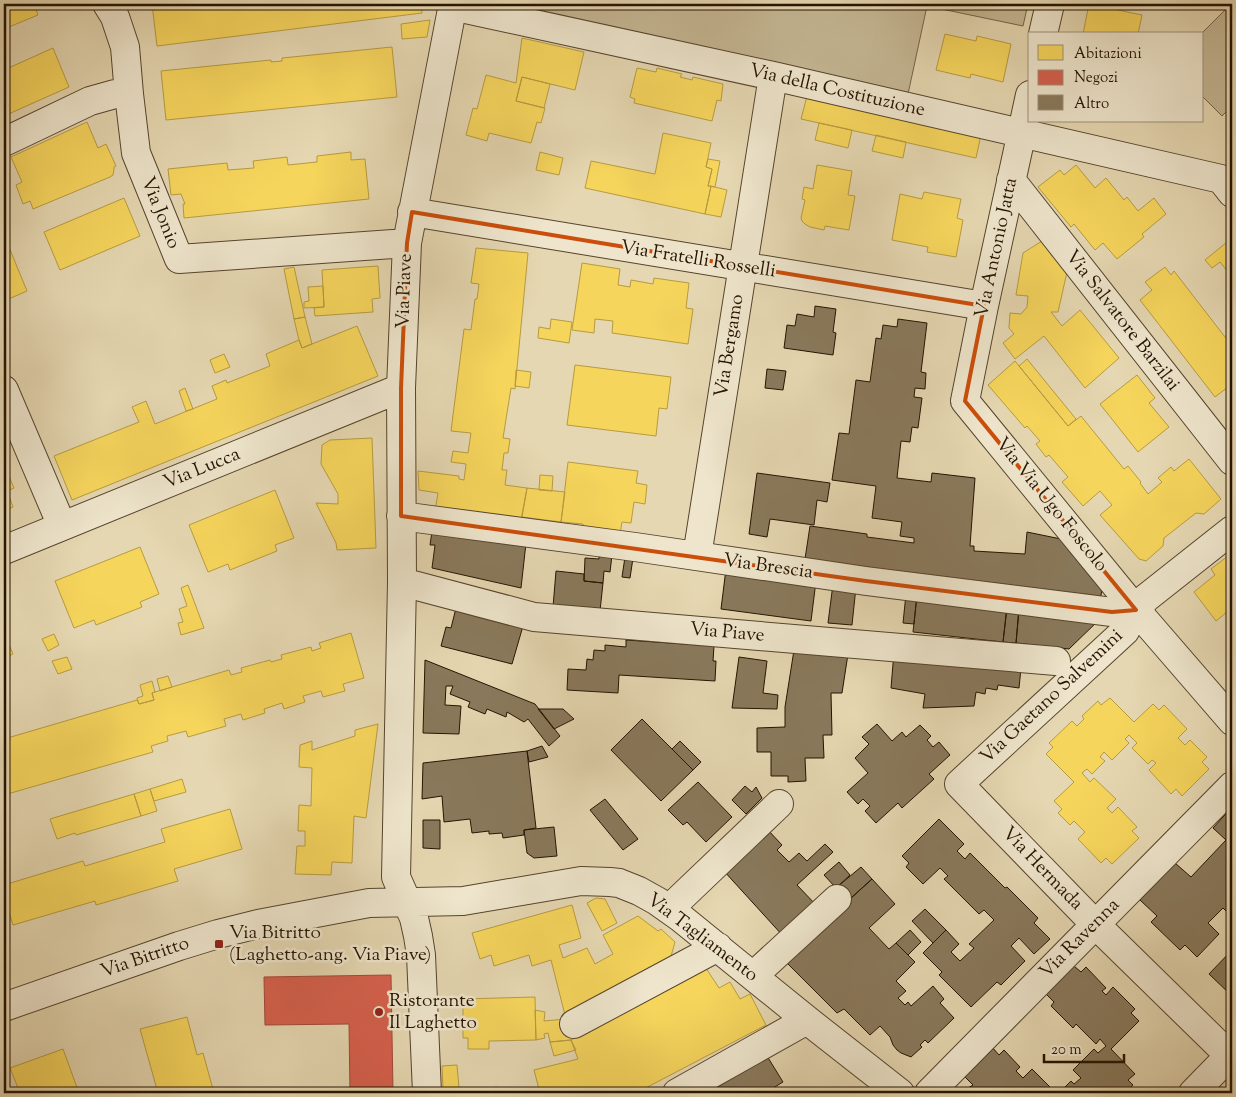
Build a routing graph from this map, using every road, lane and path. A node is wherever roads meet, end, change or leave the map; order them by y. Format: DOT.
graph roads {
  1 [pos="107,4"];
  2 [pos="1050,4"];
  3 [pos="453,5"];
  4 [pos="1043,32"];
  5 [pos="773,76"];
  6 [pos="129,94"];
  7 [pos="1028,103"];
  8 [pos="1021,133"];
  9 [pos="4,142"];
  10 [pos="1011,180"];
  11 [pos="1227,186"];
  12 [pos="412,212"];
  13 [pos="407,243"];
  14 [pos="743,267"];
  15 [pos="984,306"];
  16 [pos="401,388"];
  17 [pos="4,390"];
  18 [pos="965,401"];
  19 [pos="1232,461"];
  20 [pos="401,516"];
  21 [pos="62,526"];
  22 [pos="1232,530"];
  23 [pos="4,550"];
  24 [pos="697,556"];
  25 [pos="402,582"];
  26 [pos="1136,610"];
  27 [pos="1056,661"];
  28 [pos="1232,722"];
  29 [pos="959,784"];
  30 [pos="1232,786"];
  31 [pos="779,804"];
  32 [pos="837,899"];
  33 [pos="408,902"];
  34 [pos="669,909"];
  35 [pos="1095,924"];
  36 [pos="718,947"];
  37 [pos="753,976"];
  38 [pos="4,1006"];
  39 [pos="807,1020"];
  40 [pos="574,1024"];
  41 [pos="1231,1055"];
  42 [pos="427,1093"];
  43 [pos="676,1093"];
  44 [pos="900,1093"];
  45 [pos="929,1093"];
  46 [pos="1193,1093"];
  1 -- 6 [label="street, Via Jonio"];
  2 -- 4 [label="street"];
  3 -- 5 [label="street, Via della Costituzione"];
  3 -- 12 [label="street, Via Piave"];
  5 -- 8 [label="street, Via della Costituzione"];
  5 -- 14 [label="street, Via Bergamo"];
  6 -- 9 [label="street"];
  6 -- 13 [label="street, Via Jonio"];
  7 -- 8 [label="street, Via Antonio Jatta"];
  8 -- 10 [label="street, Via Antonio Jatta"];
  8 -- 11 [label="street, Via della Costituzione"];
  10 -- 15 [label="street, Via Antonio Jatta"];
  10 -- 19 [label="street, Via Salvatore Barzilai"];
  12 -- 13 [label="street, Via Piave"];
  12 -- 14 [label="street, Via Fratelli Rosselli"];
  13 -- 16 [label="street, Via Piave"];
  14 -- 15 [label="street, Via Fratelli Rosselli"];
  14 -- 24 [label="street, Via Bergamo"];
  15 -- 18 [label="street, Via Antonio Jatta"];
  16 -- 20 [label="street, Via Piave"];
  16 -- 21 [label="street, Via Lucca"];
  17 -- 21 [label="street"];
  18 -- 26 [label="street, Via Via Ugo Foscolo"];
  20 -- 24 [label="street, Via Brescia"];
  20 -- 25 [label="street, Via Piave"];
  21 -- 23 [label="street, Via Lucca"];
  22 -- 26 [label="street, Via Gaetano Salvemini"];
  24 -- 26 [label="street, Via Brescia"];
  25 -- 27 [label="street, Via Piave"];
  25 -- 33 [label="street, Via Piave"];
  26 -- 28 [label="street, Via Via Ugo Foscolo"];
  26 -- 29 [label="street, Via Gaetano Salvemini"];
  29 -- 35 [label="street, Via Hermada"];
  30 -- 35 [label="street, Via Ravenna"];
  31 -- 34 [label="street"];
  32 -- 37 [label="street"];
  33 -- 34 [label="street, Via Tagliamento"];
  33 -- 38 [label="street, Via Bitritto"];
  33 -- 42 [label="street, Via Piave"];
  34 -- 36 [label="street, Via Tagliamento"];
  35 -- 41 [label="street, Via Hermada"];
  35 -- 45 [label="street, Via Ravenna"];
  36 -- 37 [label="street, Via Tagliamento"];
  36 -- 40 [label="street"];
  37 -- 39 [label="street, Via Tagliamento"];
  39 -- 43 [label="street"];
  39 -- 44 [label="street, Via Tagliamento"];
  41 -- 46 [label="street"];
}
